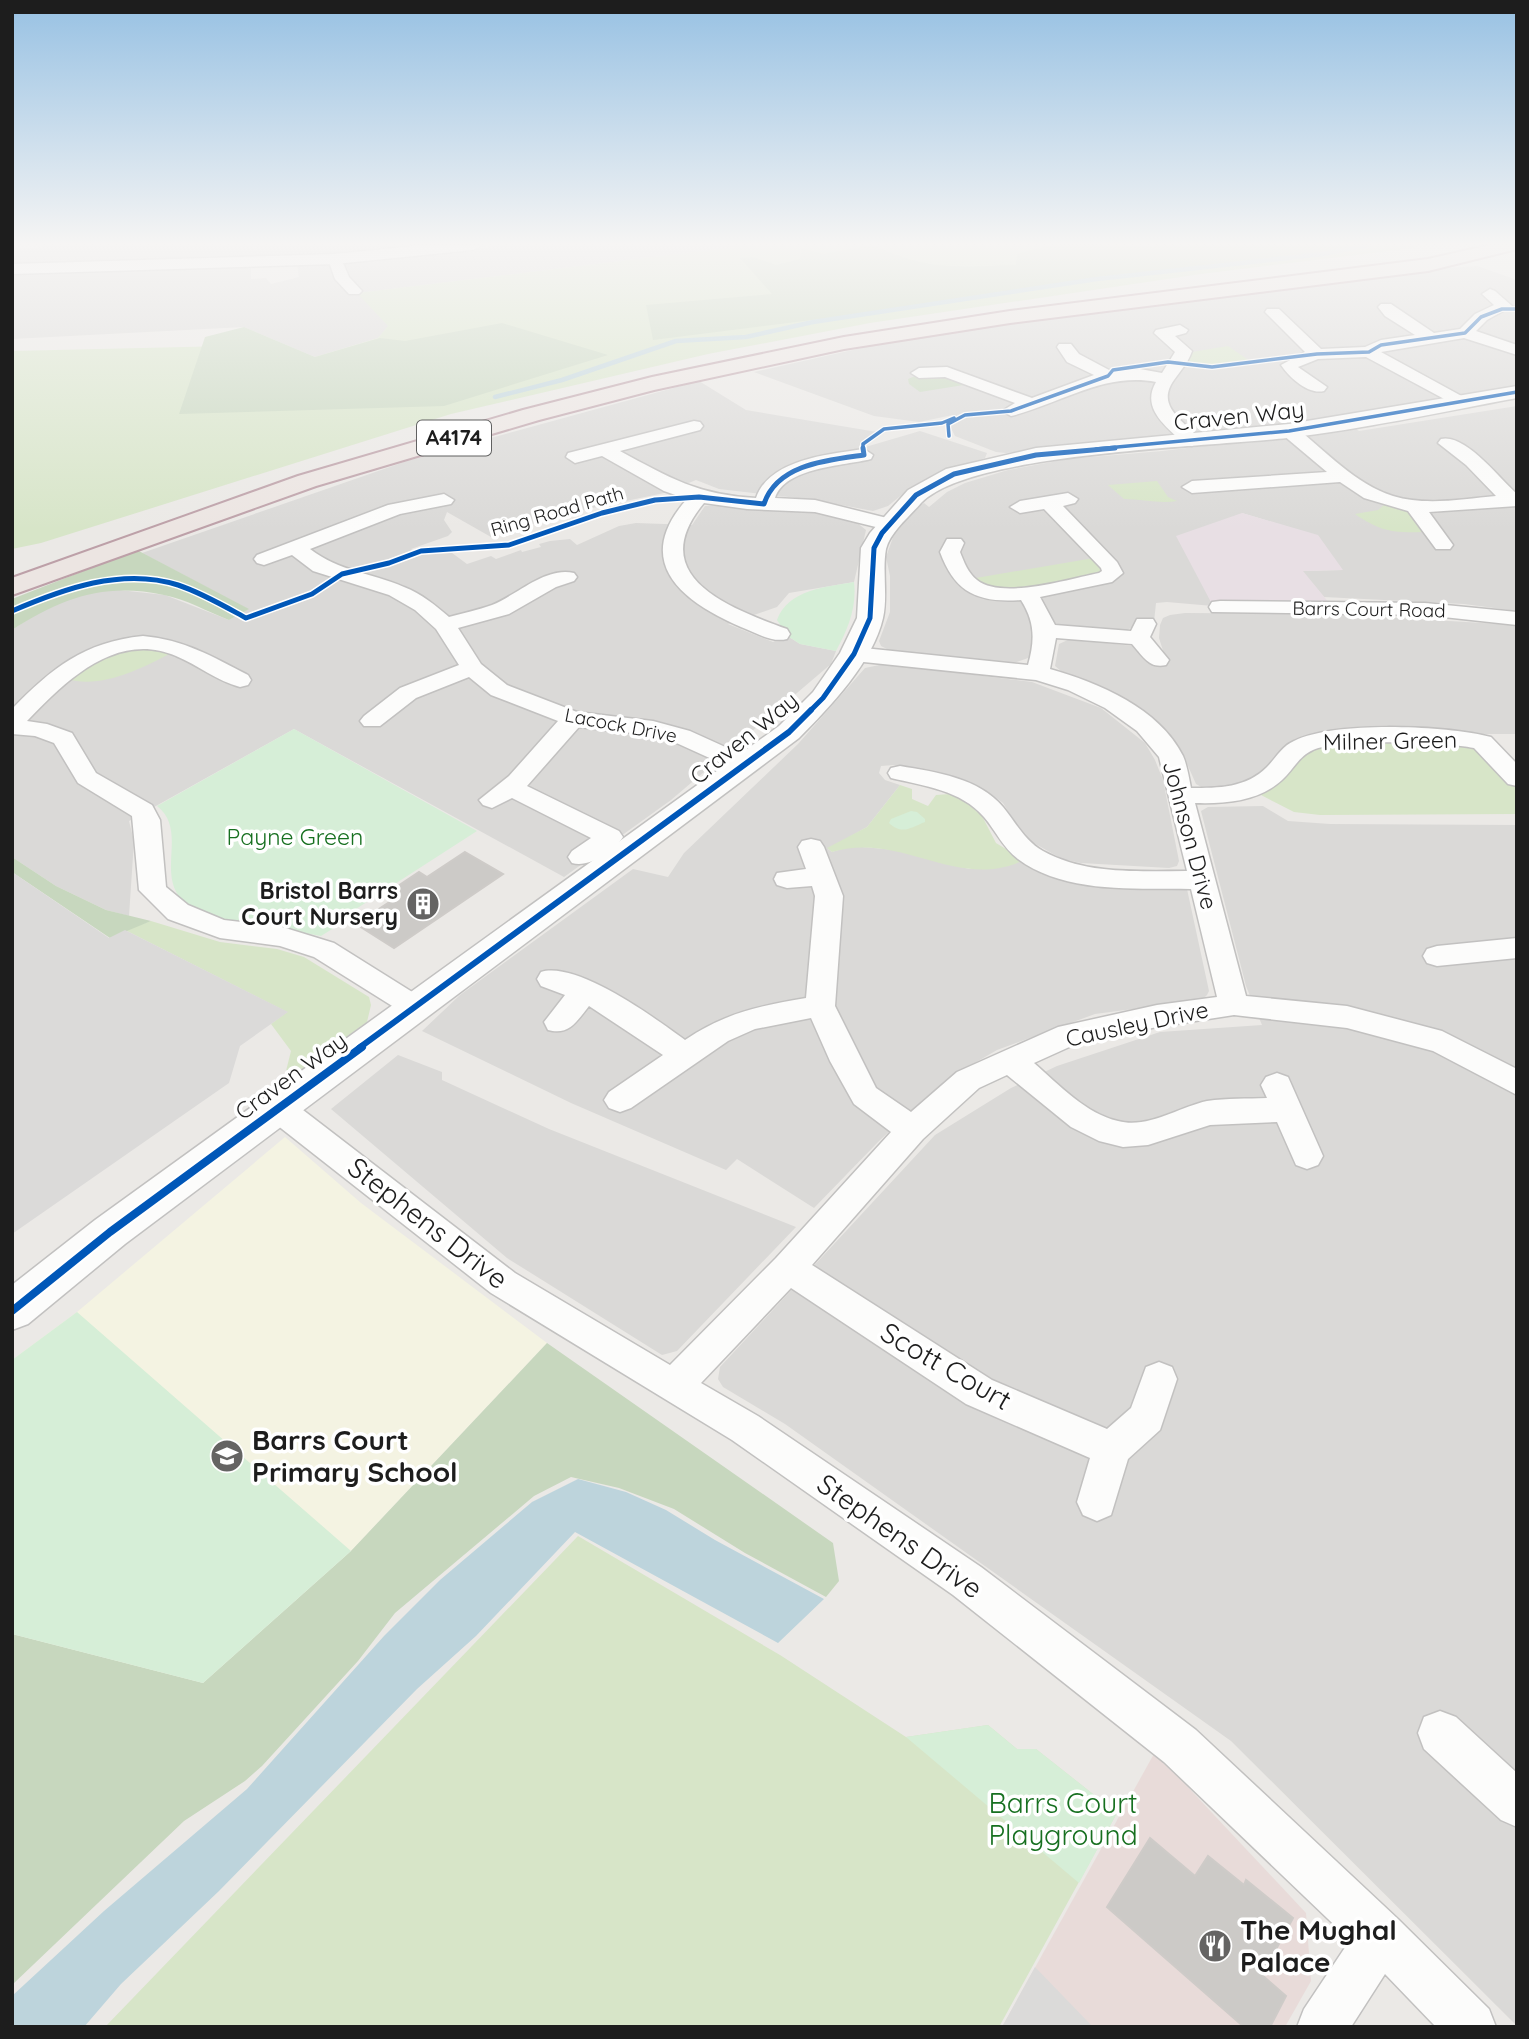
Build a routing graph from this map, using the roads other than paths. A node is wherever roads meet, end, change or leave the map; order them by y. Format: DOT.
graph roads {
  1 [pos="809,340"];
  2 [pos="869,340"];
  3 [pos="1171,340"];
  4 [pos="1302,340"];
  5 [pos="1416,340"];
  6 [pos="1483,340"];
  7 [pos="1065,348"];
  8 [pos="1511,351"];
  9 [pos="1369,352"];
  10 [pos="1317,354"];
  11 [pos="919,373"];
  12 [pos="1108,376"];
  13 [pos="1166,379"];
  14 [pos="1337,384"];
  15 [pos="1318,387"];
  16 [pos="1293,392"];
  17 [pos="1517,393"];
  18 [pos="1030,403"];
  19 [pos="1461,403"];
  20 [pos="1011,411"];
  21 [pos="694,426"];
  22 [pos="1289,430"];
  23 [pos="1192,441"];
  24 [pos="1447,443"];
  25 [pos="605,450"];
  26 [pos="864,455"];
  27 [pos="575,457"];
  28 [pos="1346,476"];
  29 [pos="1214,484"];
  30 [pos="1192,487"];
  31 [pos="699,497"];
  32 [pos="1072,499"];
  33 [pos="453,500"];
  34 [pos="1514,500"];
  35 [pos="1048,502"];
  36 [pos="764,504"];
  37 [pos="1236,505"];
  38 [pos="1414,505"];
  39 [pos="1020,507"];
  40 [pos="888,524"];
  41 [pos="1443,545"];
  42 [pos="296,548"];
  43 [pos="928,550"];
  44 [pos="264,559"];
  45 [pos="12,568"];
  46 [pos="556,586"];
  47 [pos="12,587"];
  48 [pos="1027,593"];
  49 [pos="1220,607"];
  50 [pos="1517,619"];
  51 [pos="445,625"];
  52 [pos="1047,631"];
  53 [pos="779,634"];
  54 [pos="854,654"];
  55 [pos="1158,660"];
  56 [pos="472,668"];
  57 [pos="1038,673"];
  58 [pos="240,680"];
  59 [pos="573,719"];
  60 [pos="372,720"];
  61 [pos="12,725"];
  62 [pos="745,765"];
  63 [pos="900,773"];
  64 [pos="1517,779"];
  65 [pos="1181,795"];
  66 [pos="811,847"];
  67 [pos="580,857"];
  68 [pos="823,876"];
  69 [pos="787,879"];
  70 [pos="1203,880"];
  71 [pos="1517,948"];
  72 [pos="1437,956"];
  73 [pos="551,979"];
  74 [pos="586,990"];
  75 [pos="820,1006"];
  76 [pos="1234,1006"];
  77 [pos="415,1007"];
  78 [pos="559,1022"];
  79 [pos="684,1055"];
  80 [pos="1009,1060"];
  81 [pos="1517,1083"];
  82 [pos="620,1100"];
  83 [pos="279,1109"];
  84 [pos="912,1130"];
  85 [pos="1307,1156"];
  86 [pos="788,1268"];
  87 [pos="12,1311"];
  88 [pos="1159,1380"];
  89 [pos="673,1387"];
  90 [pos="1112,1449"];
  91 [pos="1097,1502"];
  92 [pos="1440,1733"];
  93 [pos="1517,1804"];
  94 [pos="1381,1936"];
  95 [pos="1322,2027"];
  96 [pos="1471,2027"];
  1 -- 45 [label="highway, A4174"];
  2 -- 47 [label="highway, A4174"];
  3 -- 13 [label="street"];
  4 -- 10 [label="street"];
  5 -- 9 [label="street"];
  6 -- 8 [label="street"];
  7 -- 12 [label="street"];
  9 -- 10 [label="street"];
  9 -- 19 [label="street"];
  10 -- 15 [label="street"];
  11 -- 18 [label="street"];
  12 -- 13 [label="street"];
  12 -- 18 [label="street"];
  13 -- 23 [label="street"];
  14 -- 15 [label="street"];
  15 -- 16 [label="street"];
  17 -- 19 [label="street, Craven Way"];
  18 -- 20 [label="street"];
  19 -- 22 [label="street, Craven Way"];
  21 -- 25 [label="street"];
  22 -- 23 [label="street, Craven Way"];
  22 -- 28 [label="street"];
  23 -- 40 [label="street, Craven Way"];
  24 -- 34 [label="street"];
  25 -- 27 [label="street"];
  25 -- 31 [label="street"];
  26 -- 36 [label="street"];
  28 -- 29 [label="street"];
  28 -- 38 [label="street"];
  29 -- 30 [label="street"];
  29 -- 37 [label="street"];
  31 -- 36 [label="street"];
  31 -- 53 [label="street"];
  32 -- 35 [label="street"];
  33 -- 42 [label="street"];
  34 -- 38 [label="street"];
  35 -- 39 [label="street"];
  35 -- 48 [label="street"];
  36 -- 40 [label="street"];
  38 -- 41 [label="street"];
  40 -- 54 [label="street, Craven Way"];
  42 -- 44 [label="street"];
  42 -- 51 [label="street, Lacock Drive"];
  43 -- 48 [label="street"];
  46 -- 51 [label="street"];
  48 -- 52 [label="street"];
  49 -- 50 [label="street, Barrs Court Road"];
  51 -- 56 [label="street, Lacock Drive"];
  52 -- 55 [label="street"];
  52 -- 57 [label="street"];
  54 -- 57 [label="street, Johnson Drive"];
  54 -- 62 [label="street, Craven Way"];
  56 -- 59 [label="street, Lacock Drive"];
  56 -- 60 [label="street"];
  57 -- 65 [label="street, Johnson Drive"];
  58 -- 61 [label="street"];
  59 -- 62 [label="street, Lacock Drive"];
  59 -- 67 [label="street"];
  61 -- 77 [label="street"];
  62 -- 77 [label="street, Craven Way"];
  63 -- 70 [label="street"];
  64 -- 65 [label="street, Milner Green"];
  65 -- 70 [label="street, Johnson Drive"];
  66 -- 68 [label="street"];
  68 -- 69 [label="street"];
  68 -- 75 [label="street"];
  70 -- 76 [label="street, Johnson Drive"];
  71 -- 72 [label="street"];
  73 -- 74 [label="street"];
  74 -- 78 [label="street"];
  74 -- 79 [label="street"];
  75 -- 79 [label="street"];
  75 -- 84 [label="street"];
  76 -- 80 [label="street, Causley Drive"];
  76 -- 81 [label="street, Causley Drive"];
  77 -- 83 [label="street, Craven Way"];
  79 -- 82 [label="street"];
  80 -- 84 [label="street, Causley Drive"];
  80 -- 85 [label="street"];
  83 -- 87 [label="street, Craven Way"];
  83 -- 89 [label="street, Stephens Drive"];
  84 -- 86 [label="street, Causley Drive"];
  86 -- 89 [label="street, Causley Drive"];
  86 -- 90 [label="street, Scott Court"];
  88 -- 90 [label="street"];
  89 -- 94 [label="street, Stephens Drive"];
  90 -- 91 [label="street"];
  92 -- 93 [label="street"];
  94 -- 95 [label="street"];
  94 -- 96 [label="street, Stephens Drive"];
}
